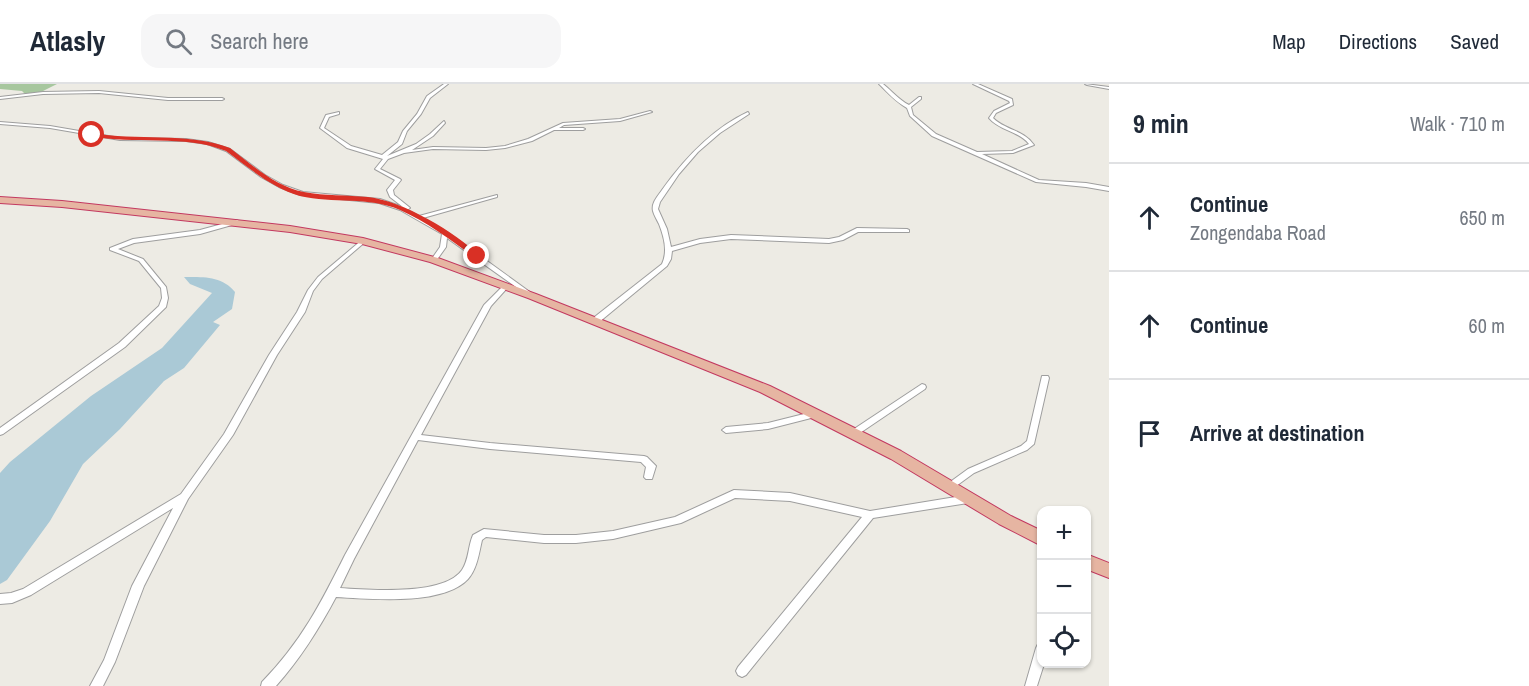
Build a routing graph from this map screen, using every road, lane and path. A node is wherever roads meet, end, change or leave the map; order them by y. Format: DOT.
graph roads {
  1 [pos="446,84"];
  2 [pos="881,84"];
  3 [pos="975,84"];
  4 [pos="1087,84"];
  5 [pos="1095,85"];
  6 [pos="1109,88"];
  7 [pos="0,98"];
  8 [pos="920,98"];
  9 [pos="222,99"];
  10 [pos="909,107"];
  11 [pos="650,112"];
  12 [pos="339,113"];
  13 [pos="748,113"];
  14 [pos="444,122"];
  15 [pos="0,123"];
  16 [pos="552,129"];
  17 [pos="582,129"];
  18 [pos="406,152"];
  19 [pos="978,154"];
  20 [pos="384,158"];
  21 [pos="1109,189"];
  22 [pos="495,196"];
  23 [pos="0,200"];
  24 [pos="416,216"];
  25 [pos="217,224"];
  26 [pos="907,231"];
  27 [pos="445,233"];
  28 [pos="363,241"];
  29 [pos="668,250"];
  30 [pos="434,260"];
  31 [pos="506,286"];
  32 [pos="532,296"];
  33 [pos="595,321"];
  34 [pos="1046,378"];
  35 [pos="922,387"];
  36 [pos="816,414"];
  37 [pos="726,430"];
  38 [pos="0,432"];
  39 [pos="854,433"];
  40 [pos="415,437"];
  41 [pos="649,477"];
  42 [pos="949,487"];
  43 [pos="184,497"];
  44 [pos="969,499"];
  45 [pos="870,514"];
  46 [pos="1037,537"];
  47 [pos="1091,563"];
  48 [pos="1109,571"];
  49 [pos="334,592"];
  50 [pos="0,599"];
  51 [pos="1037,663"];
  52 [pos="741,671"];
  53 [pos="96,686"];
  54 [pos="267,686"];
  55 [pos="1031,686"];
  1 -- 20 [label="street"];
  2 -- 10 [label="street"];
  3 -- 19 [label="street"];
  4 -- 5 [label="street"];
  5 -- 6 [label="street"];
  7 -- 9 [label="street"];
  8 -- 10 [label="street"];
  10 -- 19 [label="street"];
  11 -- 16 [label="street"];
  12 -- 20 [label="street"];
  13 -- 29 [label="street"];
  14 -- 18 [label="street"];
  15 -- 24 [label="street"];
  16 -- 17 [label="street"];
  16 -- 18 [label="street"];
  18 -- 20 [label="street"];
  19 -- 21 [label="street"];
  20 -- 24 [label="street"];
  22 -- 24 [label="street"];
  23 -- 25 [label="highway"];
  24 -- 27 [label="street"];
  25 -- 28 [label="highway"];
  25 -- 38 [label="street"];
  26 -- 29 [label="street"];
  27 -- 30 [label="street"];
  27 -- 32 [label="street"];
  28 -- 30 [label="highway"];
  28 -- 43 [label="street"];
  29 -- 33 [label="street"];
  30 -- 31 [label="highway"];
  31 -- 32 [label="highway"];
  31 -- 40 [label="street"];
  32 -- 33 [label="highway"];
  33 -- 36 [label="highway"];
  34 -- 42 [label="street"];
  35 -- 39 [label="street"];
  36 -- 37 [label="street"];
  36 -- 39 [label="highway"];
  39 -- 42 [label="highway"];
  40 -- 41 [label="street"];
  40 -- 49 [label="street"];
  42 -- 44 [label="highway"];
  43 -- 50 [label="street"];
  43 -- 53 [label="street"];
  44 -- 45 [label="street"];
  44 -- 46 [label="highway"];
  45 -- 49 [label="street"];
  45 -- 52 [label="street"];
  47 -- 48 [label="highway"];
  49 -- 54 [label="street"];
  51 -- 55 [label="street"];
}
